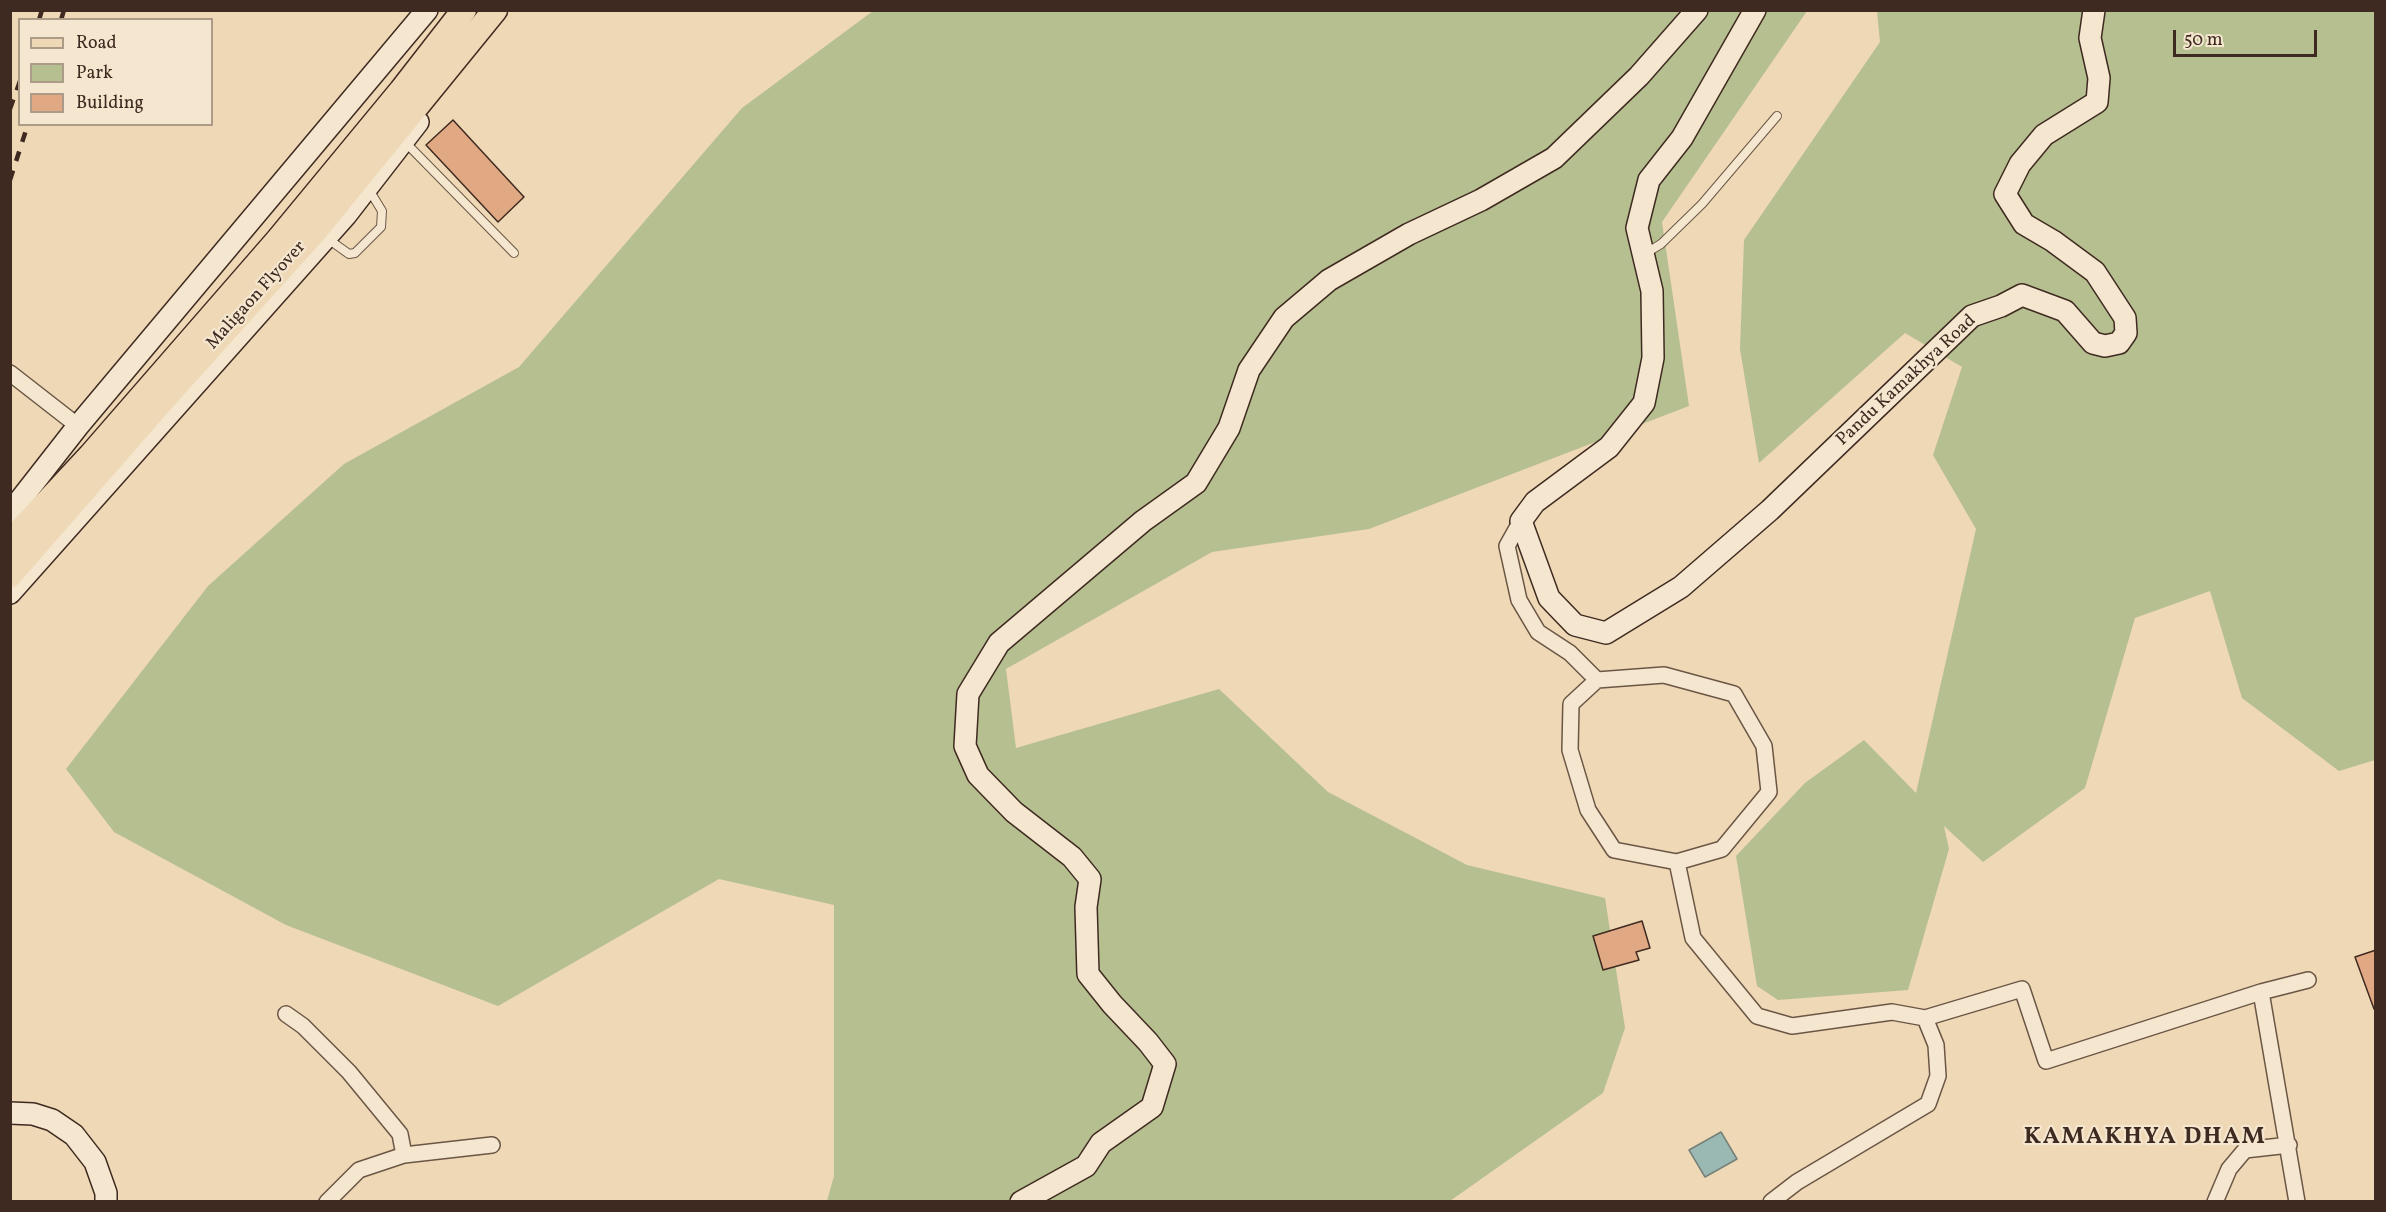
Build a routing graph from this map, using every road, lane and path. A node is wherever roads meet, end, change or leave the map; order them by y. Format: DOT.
graph roads {
  1 [pos="427,10"];
  2 [pos="464,10"];
  3 [pos="495,10"];
  4 [pos="505,10"];
  5 [pos="1698,10"];
  6 [pos="1755,10"];
  7 [pos="2094,10"];
  8 [pos="1777,116"];
  9 [pos="404,141"];
  10 [pos="368,187"];
  11 [pos="325,237"];
  12 [pos="514,253"];
  13 [pos="1643,256"];
  14 [pos="10,373"];
  15 [pos="78,426"];
  16 [pos="10,513"];
  17 [pos="1521,521"];
  18 [pos="10,542"];
  19 [pos="10,575"];
  20 [pos="10,593"];
  21 [pos="1597,680"];
  22 [pos="1677,862"];
  23 [pos="2308,980"];
  24 [pos="2261,992"];
  25 [pos="286,1014"];
  26 [pos="1925,1018"];
  27 [pos="10,1113"];
  28 [pos="492,1145"];
  29 [pos="2289,1145"];
  30 [pos="404,1155"];
  31 [pos="106,1202"];
  32 [pos="327,1202"];
  33 [pos="1021,1202"];
  34 [pos="1771,1202"];
  35 [pos="2215,1202"];
  36 [pos="2297,1202"];
  1 -- 15 [label="street"];
  2 -- 18 [label="main road, Maligaon Flyover"];
  3 -- 19 [label="main road, Maligaon Flyover"];
  4 -- 9 [label="street"];
  5 -- 33 [label="street"];
  6 -- 13 [label="street"];
  7 -- 17 [label="street, Pandu Kamakhya Road"];
  8 -- 13 [label="lane"];
  9 -- 10 [label="street"];
  9 -- 12 [label="lane"];
  10 -- 11 [label="street"];
  10 -- 11 [label="lane"];
  11 -- 20 [label="street"];
  13 -- 17 [label="street"];
  14 -- 15 [label="street"];
  15 -- 16 [label="street"];
  17 -- 21 [label="street"];
  21 -- 22 [label="street"];
  21 -- 22 [label="street"];
  22 -- 26 [label="street"];
  23 -- 24 [label="street"];
  24 -- 26 [label="street"];
  24 -- 29 [label="street"];
  25 -- 30 [label="street"];
  26 -- 34 [label="street"];
  27 -- 31 [label="street"];
  28 -- 30 [label="street"];
  29 -- 35 [label="street"];
  29 -- 36 [label="street"];
  30 -- 32 [label="street"];
}
